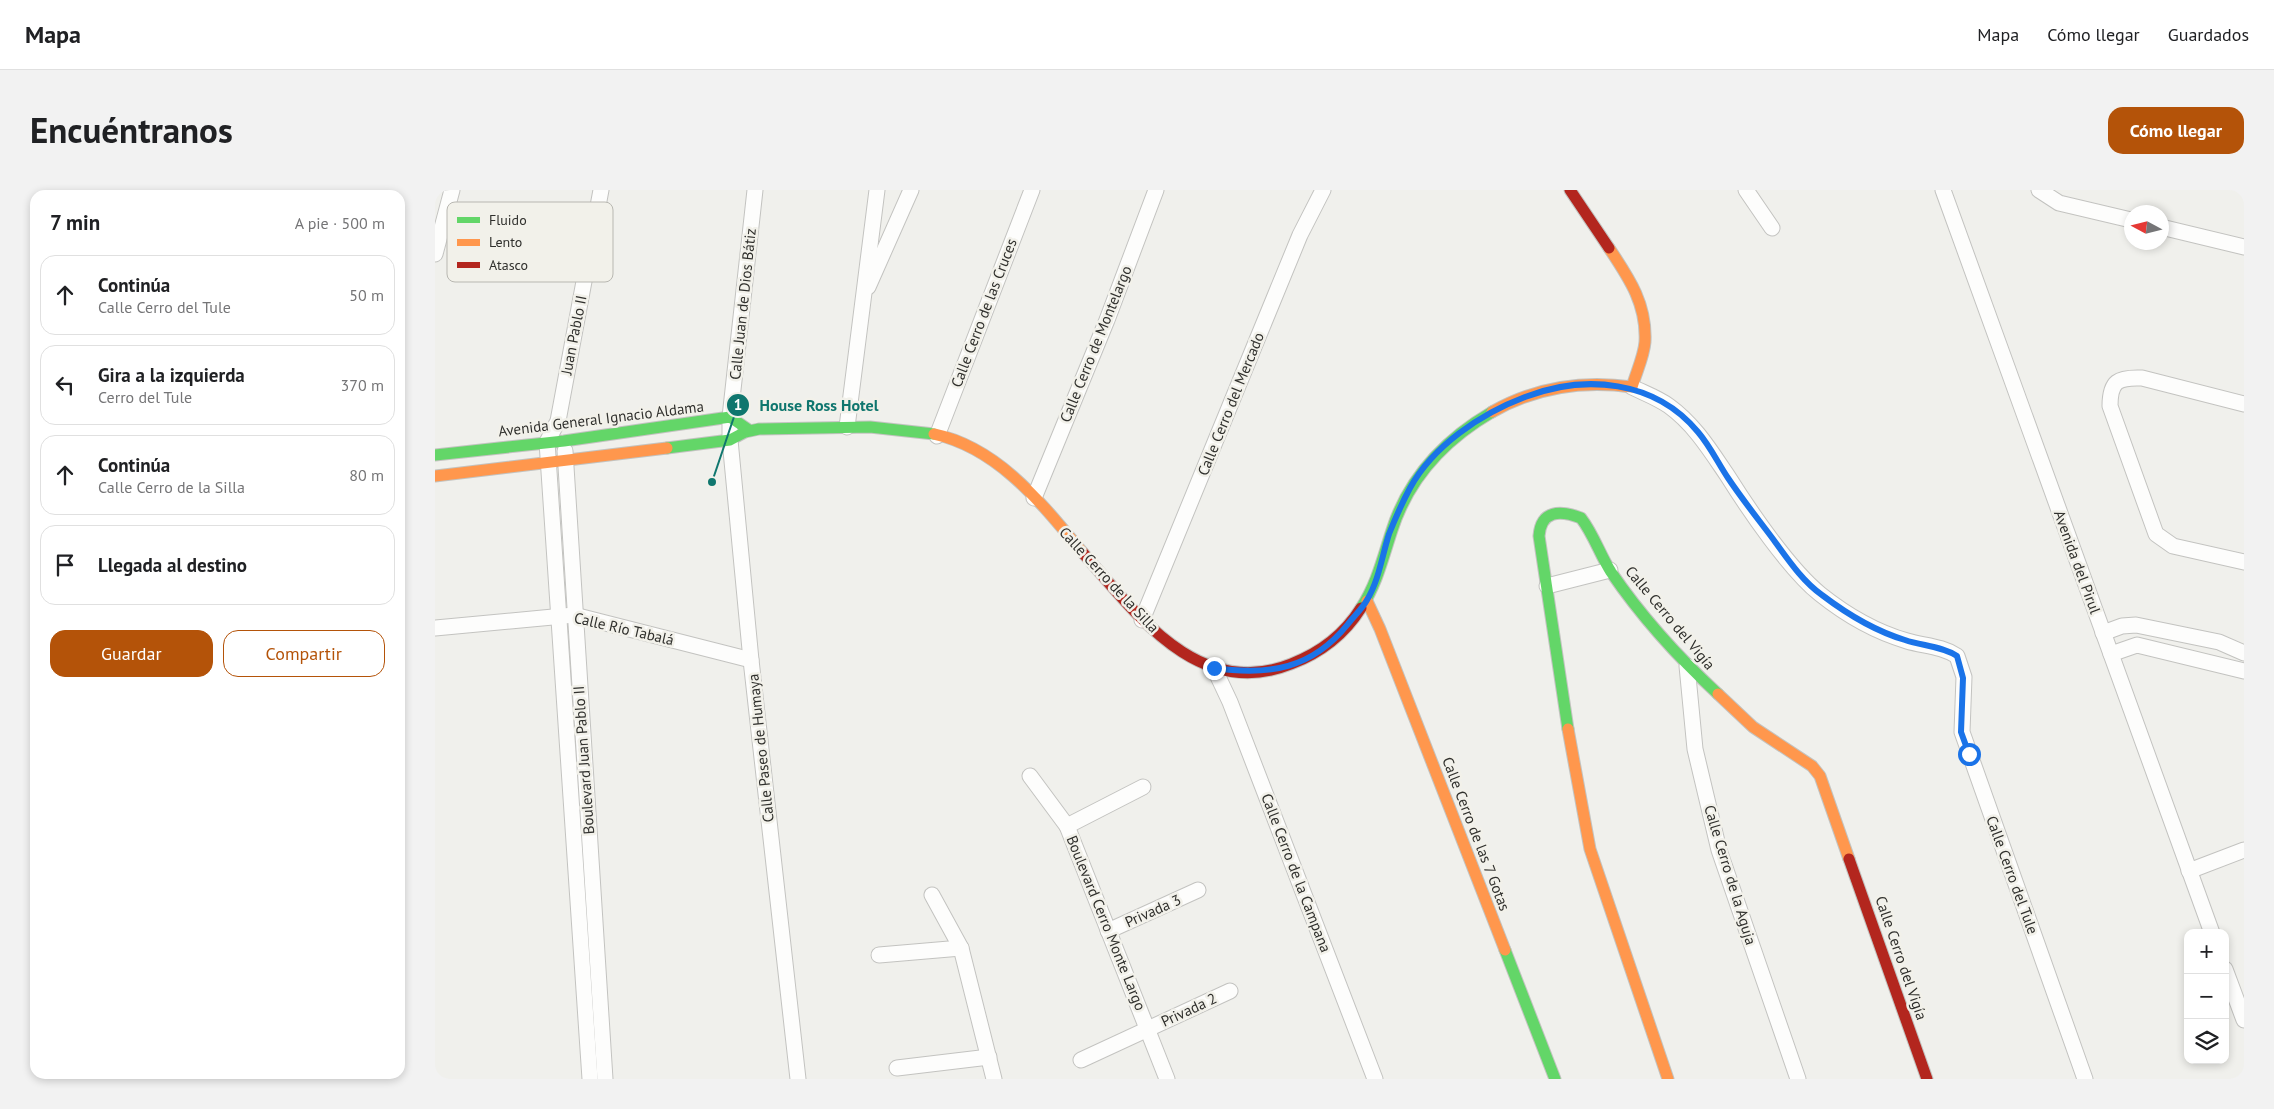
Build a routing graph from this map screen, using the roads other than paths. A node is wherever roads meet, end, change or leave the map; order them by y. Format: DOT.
graph roads {
  1 [pos="755,190"];
  2 [pos="877,190"];
  3 [pos="911,190"];
  4 [pos="1032,190"];
  5 [pos="1156,190"];
  6 [pos="1323,190"];
  7 [pos="1570,190"];
  8 [pos="1746,190"];
  9 [pos="1943,190"];
  10 [pos="2039,190"];
  11 [pos="447,209"];
  12 [pos="2124,218"];
  13 [pos="1772,228"];
  14 [pos="2169,229"];
  15 [pos="2244,247"];
  16 [pos="435,254"];
  17 [pos="584,282"];
  18 [pos="863,297"];
  19 [pos="1632,388"];
  20 [pos="2244,404"];
  21 [pos="730,417"];
  22 [pos="558,421"];
  23 [pos="847,427"];
  24 [pos="749,430"];
  25 [pos="937,436"];
  26 [pos="729,440"];
  27 [pos="564,441"];
  28 [pos="547,442"];
  29 [pos="435,454"];
  30 [pos="566,460"];
  31 [pos="548,462"];
  32 [pos="435,476"];
  33 [pos="1034,498"];
  34 [pos="2244,562"];
  35 [pos="1610,570"];
  36 [pos="1547,586"];
  37 [pos="1367,601"];
  38 [pos="575,615"];
  39 [pos="558,616"];
  40 [pos="1142,620"];
  41 [pos="435,628"];
  42 [pos="2103,633"];
  43 [pos="2244,653"];
  44 [pos="2111,654"];
  45 [pos="751,660"];
  46 [pos="1687,666"];
  47 [pos="1214,668"];
  48 [pos="2244,671"];
  49 [pos="1030,776"];
  50 [pos="1143,787"];
  51 [pos="1067,826"];
  52 [pos="2244,850"];
  53 [pos="2189,871"];
  54 [pos="1198,890"];
  55 [pos="932,895"];
  56 [pos="2211,929"];
  57 [pos="1108,931"];
  58 [pos="961,948"];
  59 [pos="879,955"];
  60 [pos="2227,974"];
  61 [pos="1230,991"];
  62 [pos="2244,1020"];
  63 [pos="1149,1029"];
  64 [pos="989,1057"];
  65 [pos="1081,1060"];
  66 [pos="897,1068"];
  67 [pos="590,1079"];
  68 [pos="605,1079"];
  69 [pos="798,1079"];
  70 [pos="994,1079"];
  71 [pos="1167,1079"];
  72 [pos="1375,1079"];
  73 [pos="1555,1079"];
  74 [pos="1668,1079"];
  75 [pos="1798,1079"];
  76 [pos="1927,1079"];
  77 [pos="2085,1079"];
  1 -- 21 [label="street, Calle Juan de Dios Bátiz"];
  2 -- 18 [label="street"];
  3 -- 18 [label="street"];
  4 -- 25 [label="street, Calle Cerro de las Cruces"];
  5 -- 33 [label="street, Calle Cerro de Montelargo"];
  6 -- 40 [label="street, Calle Cerro del Mercado"];
  7 -- 19 [label="street"];
  8 -- 13 [label="street"];
  9 -- 42 [label="street, Avenida del Pirul"];
  10 -- 12 [label="street"];
  11 -- 16 [label="street"];
  14 -- 15 [label="street"];
  17 -- 22 [label="street, Juan Pablo II"];
  18 -- 23 [label="street"];
  19 -- 37 [label="street, Calle Cerro de la Silla"];
  19 -- 77 [label="street, Calle Cerro del Tule"];
  20 -- 34 [label="street"];
  21 -- 24 [label="street"];
  21 -- 26 [label="street, Calle Paseo de Humaya"];
  21 -- 27 [label="street, Avenida General Ignacio Aldama"];
  22 -- 27 [label="street, Juan Pablo II"];
  22 -- 28 [label="street, Juan Pablo II"];
  23 -- 24 [label="street, Calle Cerro de la Silla"];
  23 -- 25 [label="street, Calle Cerro de la Silla"];
  24 -- 26 [label="street"];
  25 -- 33 [label="street, Calle Cerro de la Silla"];
  26 -- 30 [label="street"];
  26 -- 45 [label="street, Calle Paseo de Humaya"];
  27 -- 28 [label="street, Avenida General Ignacio Aldama"];
  27 -- 30 [label="street, Boulevard Juan Pablo II"];
  28 -- 29 [label="street, Avenida General Ignacio Aldama"];
  28 -- 31 [label="street, Boulevard Juan Pablo II"];
  30 -- 31 [label="street"];
  30 -- 38 [label="street, Boulevard Juan Pablo II"];
  31 -- 32 [label="street"];
  31 -- 39 [label="street, Boulevard Juan Pablo II"];
  33 -- 40 [label="street, Calle Cerro de la Silla"];
  35 -- 36 [label="street"];
  35 -- 36 [label="street, Calle Cerro del Vigía"];
  35 -- 46 [label="street, Calle Cerro del Vigía"];
  36 -- 74 [label="street, Calle Cerro del Vigía"];
  37 -- 47 [label="street, Calle Cerro de la Silla"];
  37 -- 73 [label="street, Calle Cerro de las 7 Gotas"];
  38 -- 39 [label="street, Calle Río Tabalá"];
  38 -- 45 [label="street, Calle Río Tabalá"];
  38 -- 68 [label="street, Boulevard Juan Pablo II"];
  39 -- 41 [label="street, Calle Río Tabalá"];
  39 -- 67 [label="street, Boulevard Juan Pablo II"];
  40 -- 47 [label="street, Calle Cerro de la Silla"];
  42 -- 43 [label="street"];
  42 -- 44 [label="street, Avenida del Pirul"];
  44 -- 48 [label="street"];
  44 -- 53 [label="street, Avenida del Pirul"];
  45 -- 69 [label="street, Calle Paseo de Humaya"];
  46 -- 75 [label="street, Calle Cerro de la Aguja"];
  46 -- 76 [label="street, Calle Cerro del Vigía"];
  47 -- 72 [label="street, Calle Cerro de la Campana"];
  49 -- 51 [label="street, Boulevard Cerro Monte Largo"];
  50 -- 51 [label="street"];
  51 -- 57 [label="street, Boulevard Cerro Monte Largo"];
  52 -- 53 [label="street"];
  53 -- 56 [label="street, Avenida del Pirul"];
  54 -- 57 [label="street, Privada 3"];
  55 -- 58 [label="street"];
  57 -- 63 [label="street, Boulevard Cerro Monte Largo"];
  58 -- 59 [label="street"];
  58 -- 64 [label="street"];
  60 -- 62 [label="street"];
  61 -- 63 [label="street, Privada 2"];
  63 -- 65 [label="street, Privada 2"];
  63 -- 71 [label="street, Boulevard Cerro Monte Largo"];
  64 -- 66 [label="street"];
  64 -- 70 [label="street"];
}
